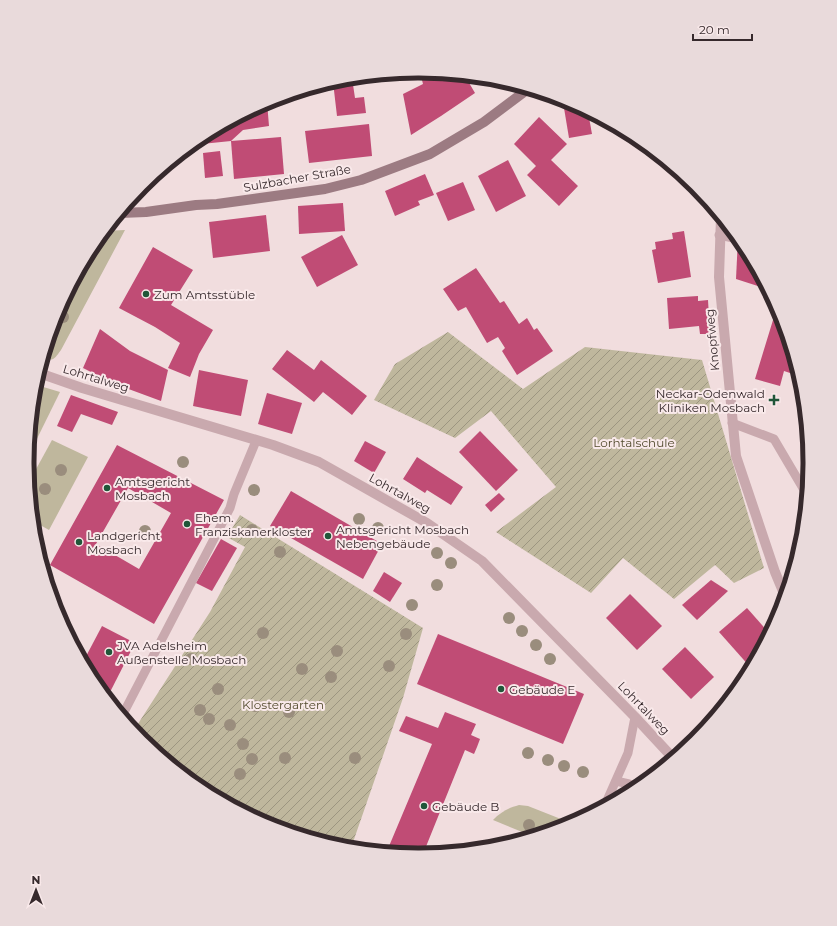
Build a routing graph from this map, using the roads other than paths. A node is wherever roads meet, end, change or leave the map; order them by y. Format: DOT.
graph roads {
  1 [pos="522,93"];
  2 [pos="126,213"];
  3 [pos="720,224"];
  4 [pos="719,235"];
  5 [pos="729,237"];
  6 [pos="44,375"];
  7 [pos="732,423"];
  8 [pos="256,441"];
  9 [pos="802,487"];
  10 [pos="782,589"];
  11 [pos="124,711"];
  12 [pos="635,717"];
  13 [pos="669,754"];
  14 [pos="616,781"];
  15 [pos="630,784"];
  16 [pos="608,797"];
  1 -- 2 [label="main road, Sulzbacher Straße"];
  3 -- 4 [label="street, Knopfweg"];
  4 -- 5 [label="lane"];
  4 -- 7 [label="street, Knopfweg"];
  6 -- 8 [label="street, Lohrtalweg"];
  7 -- 9 [label="lane"];
  7 -- 10 [label="street, Knopfweg"];
  8 -- 11 [label="lane"];
  8 -- 12 [label="street, Lohrtalweg"];
  12 -- 13 [label="street, Lohrtalweg"];
  12 -- 14 [label="lane"];
  14 -- 15 [label="lane"];
  14 -- 16 [label="lane"];
}
